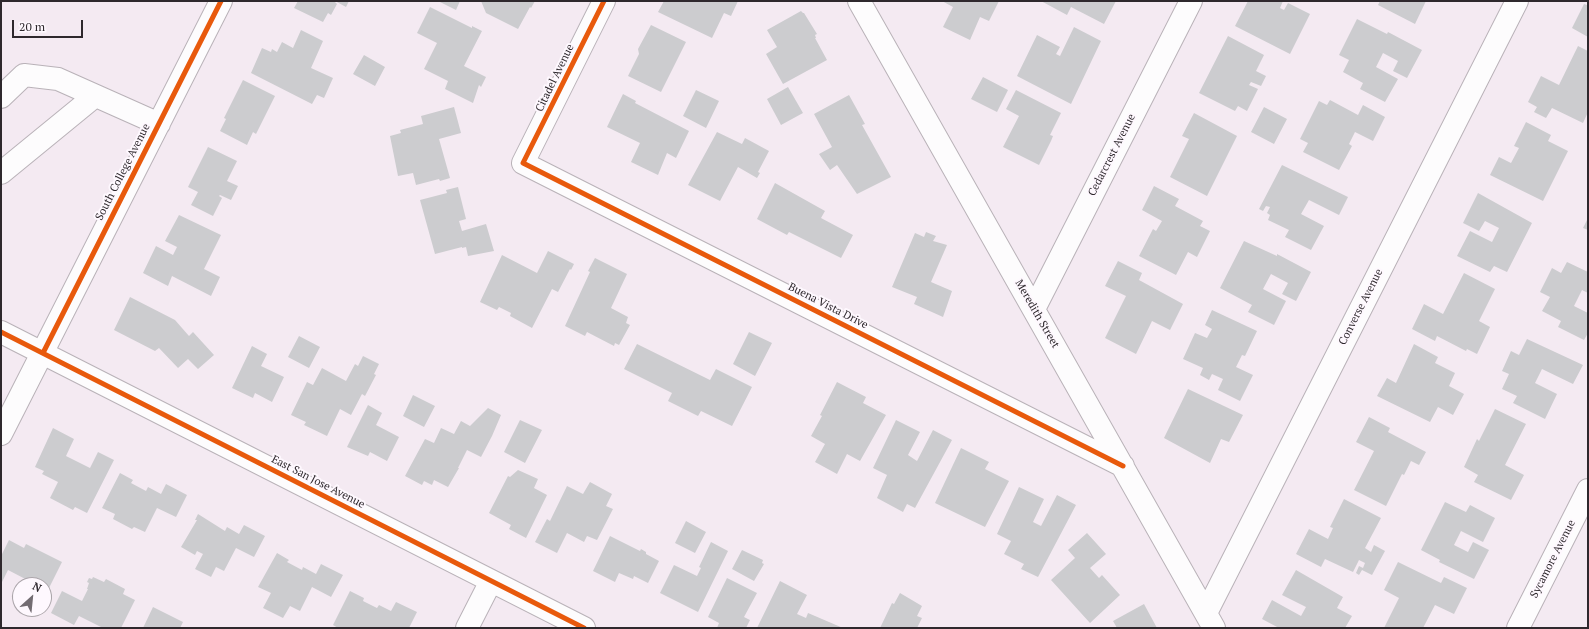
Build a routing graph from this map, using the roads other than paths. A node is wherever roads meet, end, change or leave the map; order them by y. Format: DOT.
graph roads {
  1 [pos="221,1"];
  2 [pos="604,1"];
  3 [pos="859,1"];
  4 [pos="1190,1"];
  5 [pos="1517,1"];
  6 [pos="96,96"];
  7 [pos="1,97"];
  8 [pos="159,124"];
  9 [pos="523,163"];
  10 [pos="1,173"];
  11 [pos="1034,309"];
  12 [pos="1,332"];
  13 [pos="43,353"];
  14 [pos="2,430"];
  15 [pos="1123,466"];
  16 [pos="1588,490"];
  17 [pos="491,581"];
  18 [pos="1210,621"];
  19 [pos="467,628"];
  20 [pos="584,628"];
  21 [pos="1518,628"];
  1 -- 8 [label="street, South College Avenue"];
  2 -- 9 [label="street, Citadel Avenue"];
  3 -- 11 [label="street, Meredith Street"];
  4 -- 11 [label="street, Cedarcrest Avenue"];
  5 -- 18 [label="street, Converse Avenue"];
  6 -- 7 [label="street"];
  6 -- 8 [label="street"];
  6 -- 10 [label="street"];
  8 -- 13 [label="street, South College Avenue"];
  9 -- 15 [label="street, Buena Vista Drive"];
  11 -- 15 [label="street, Meredith Street"];
  12 -- 13 [label="street, East San Jose Avenue"];
  13 -- 14 [label="street, South College Avenue"];
  13 -- 17 [label="street, East San Jose Avenue"];
  15 -- 18 [label="street, Meredith Street"];
  16 -- 21 [label="street, Sycamore Avenue"];
  17 -- 19 [label="street"];
  17 -- 20 [label="street, East San Jose Avenue"];
}
